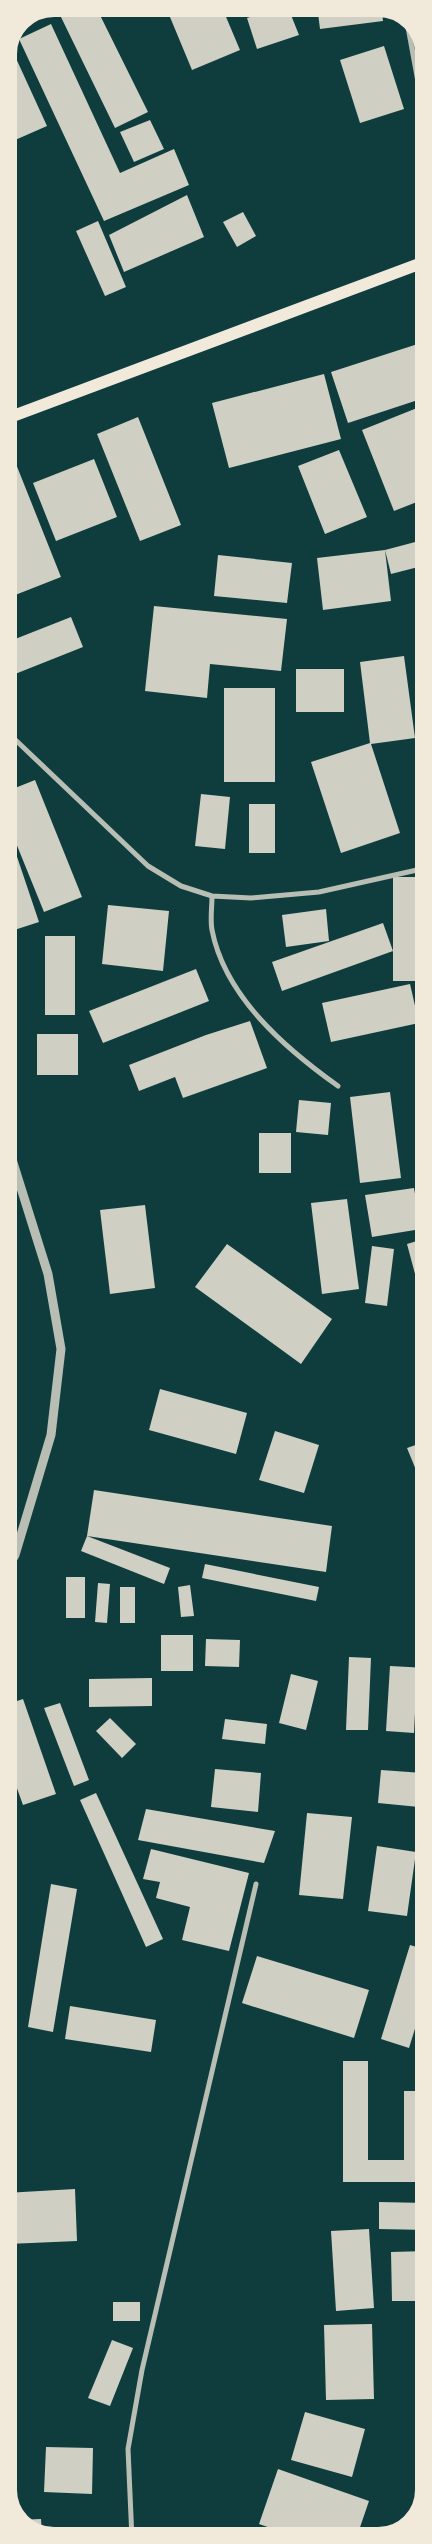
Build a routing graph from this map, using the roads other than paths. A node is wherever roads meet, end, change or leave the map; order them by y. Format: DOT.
graph roads {
  1 [pos="408,28"];
  2 [pos="418,82"];
  3 [pos="418,264"];
  4 [pos="14,416"];
  5 [pos="14,739"];
  6 [pos="418,870"];
  7 [pos="212,896"];
  8 [pos="338,1086"];
  9 [pos="14,1166"];
  10 [pos="14,1557"];
  11 [pos="256,1884"];
  12 [pos="132,2530"];
  1 -- 2 [label="street"];
  3 -- 4 [label="main road"];
  5 -- 7 [label="street"];
  6 -- 7 [label="street"];
  7 -- 8 [label="street"];
  9 -- 10 [label="street"];
  11 -- 12 [label="street"];
}
